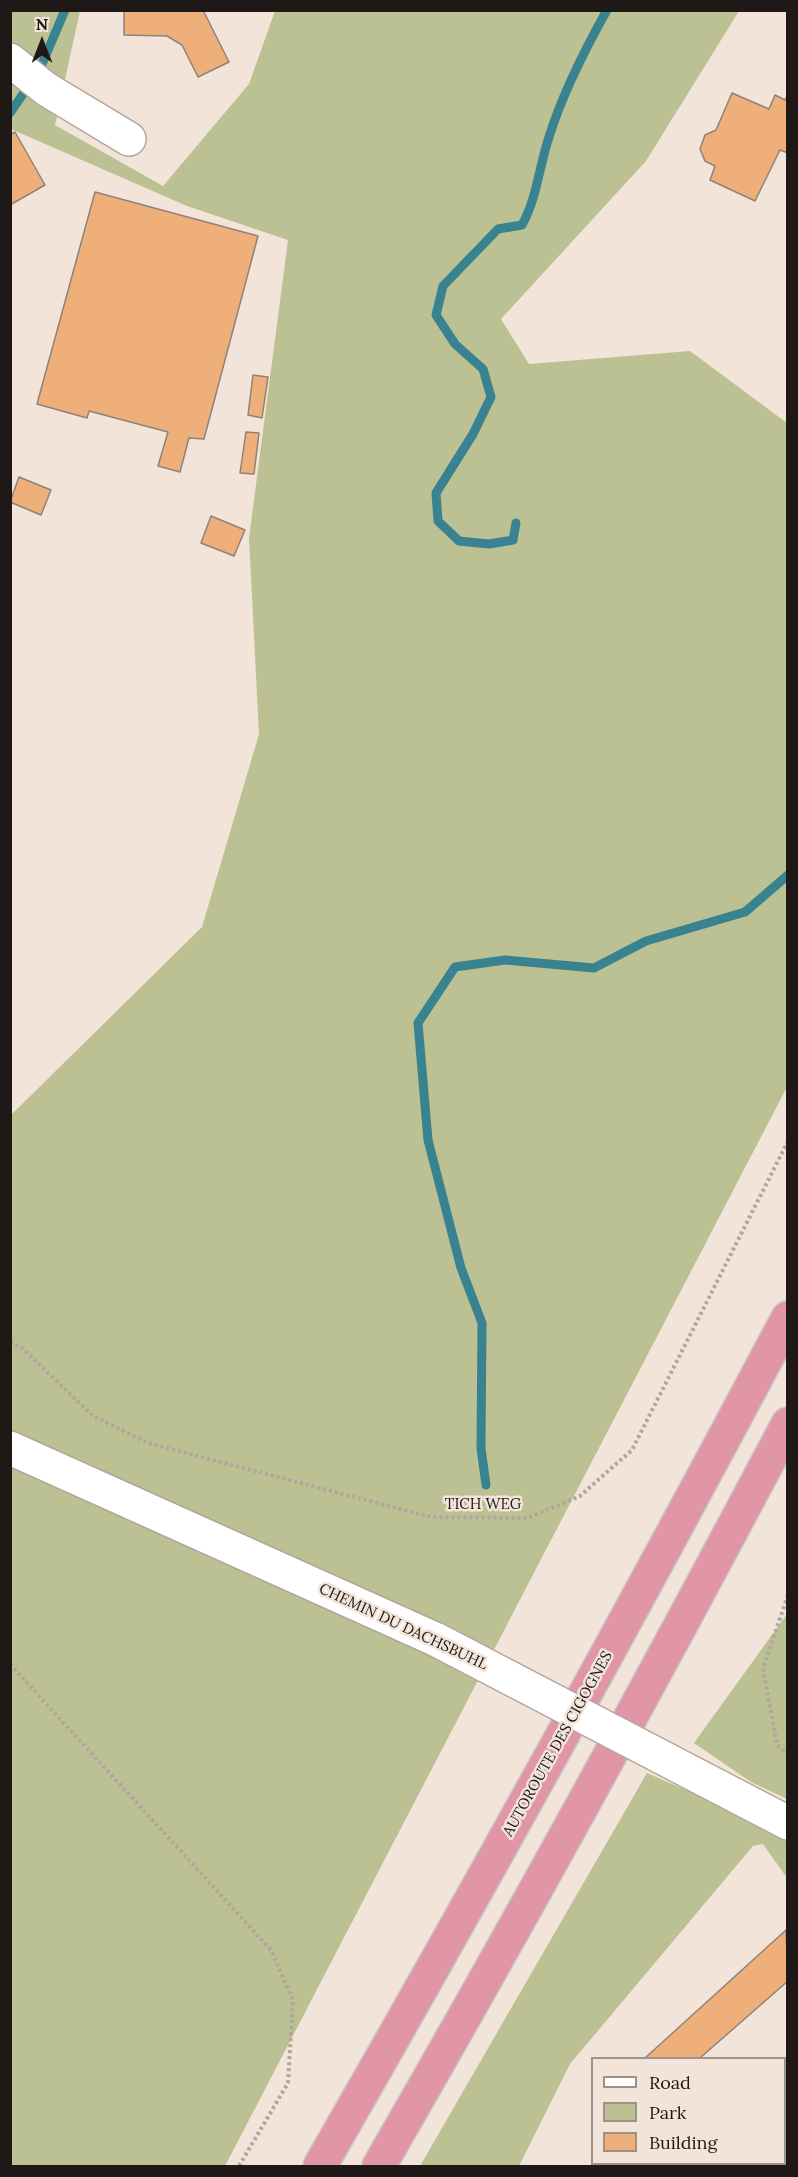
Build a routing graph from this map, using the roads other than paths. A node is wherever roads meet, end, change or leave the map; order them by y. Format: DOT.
graph roads {
  1 [pos="28,75"];
  2 [pos="129,139"];
  3 [pos="788,1318"];
  4 [pos="788,1424"];
  5 [pos="10,1448"];
  6 [pos="788,1823"];
  7 [pos="321,2166"];
  8 [pos="379,2166"];
  1 -- 2 [label="street"];
  3 -- 7 [label="highway, AUTOROUTE DES CIGOGNES"];
  4 -- 8 [label="highway"];
  5 -- 6 [label="street, CHEMIN DU DACHSBUHL, bridge"];
}
